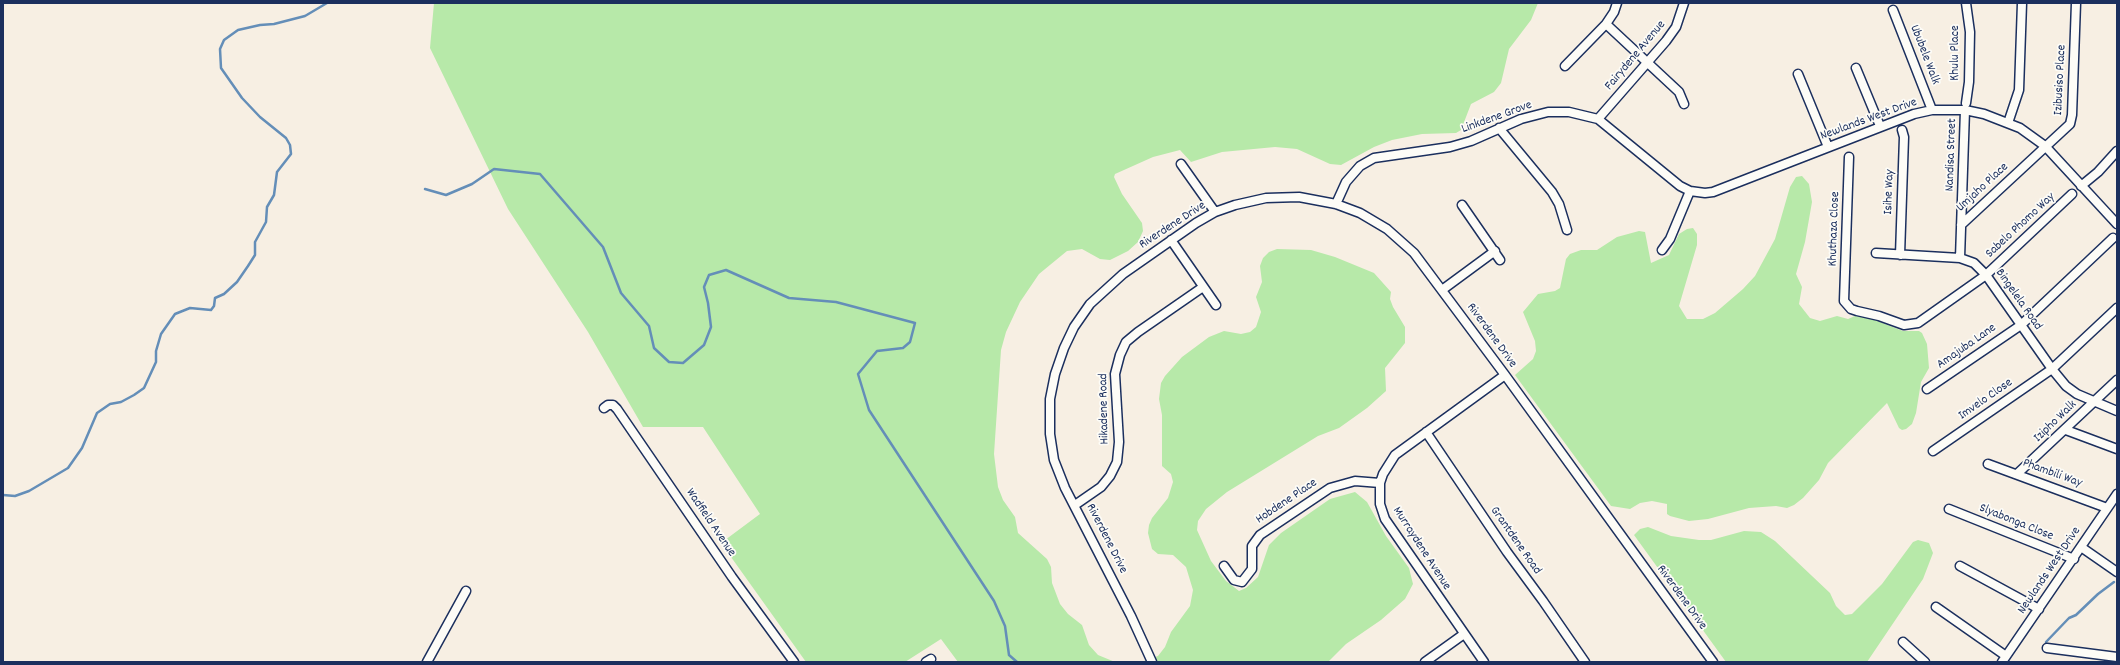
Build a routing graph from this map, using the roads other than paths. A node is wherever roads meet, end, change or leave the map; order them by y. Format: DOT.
graph roads {
  1 [pos="1617,3"];
  2 [pos="1684,3"];
  3 [pos="1966,3"];
  4 [pos="2022,3"];
  5 [pos="2076,3"];
  6 [pos="1893,10"];
  7 [pos="1606,24"];
  8 [pos="1647,63"];
  9 [pos="1565,66"];
  10 [pos="1856,68"];
  11 [pos="1798,74"];
  12 [pos="1684,104"];
  13 [pos="1966,107"];
  14 [pos="1932,110"];
  15 [pos="1598,119"];
  16 [pos="2008,122"];
  17 [pos="1880,126"];
  18 [pos="1499,128"];
  19 [pos="1902,130"];
  20 [pos="2045,146"];
  21 [pos="1828,147"];
  22 [pos="2117,151"];
  23 [pos="1849,157"];
  24 [pos="1181,164"];
  25 [pos="2081,186"];
  26 [pos="1690,191"];
  27 [pos="1713,192"];
  28 [pos="2072,194"];
  29 [pos="1336,204"];
  30 [pos="1462,205"];
  31 [pos="1215,212"];
  32 [pos="2117,224"];
  33 [pos="1961,225"];
  34 [pos="1567,230"];
  35 [pos="2113,238"];
  36 [pos="1171,240"];
  37 [pos="1662,250"];
  38 [pos="1495,251"];
  39 [pos="1876,253"];
  40 [pos="1900,255"];
  41 [pos="1960,258"];
  42 [pos="1500,260"];
  43 [pos="1986,275"];
  44 [pos="1203,287"];
  45 [pos="1442,290"];
  46 [pos="1216,305"];
  47 [pos="2117,308"];
  48 [pos="1914,324"];
  49 [pos="2021,324"];
  50 [pos="2052,369"];
  51 [pos="1505,376"];
  52 [pos="2117,380"];
  53 [pos="1928,389"];
  54 [pos="2093,402"];
  55 [pos="604,408"];
  56 [pos="2117,411"];
  57 [pos="2066,430"];
  58 [pos="1426,432"];
  59 [pos="2117,449"];
  60 [pos="1933,451"];
  61 [pos="1988,464"];
  62 [pos="2017,474"];
  63 [pos="1380,483"];
  64 [pos="2117,494"];
  65 [pos="1075,505"];
  66 [pos="2107,508"];
  67 [pos="1950,509"];
  68 [pos="2082,547"];
  69 [pos="2074,559"];
  70 [pos="1224,566"];
  71 [pos="1960,566"];
  72 [pos="2117,572"];
  73 [pos="466,591"];
  74 [pos="1936,607"];
  75 [pos="2039,609"];
  76 [pos="1464,634"];
  77 [pos="1902,642"];
  78 [pos="2047,648"];
  79 [pos="2117,657"];
  80 [pos="2004,659"];
  81 [pos="426,662"];
  82 [pos="794,662"];
  83 [pos="1152,662"];
  84 [pos="1424,662"];
  85 [pos="1484,662"];
  86 [pos="1585,662"];
  87 [pos="1713,662"];
  88 [pos="1925,662"];
  1 -- 7 [label="street"];
  2 -- 8 [label="street, Fairydene Avenue"];
  3 -- 13 [label="street, Khulu Place"];
  4 -- 16 [label="street"];
  5 -- 20 [label="street, Izibusiso Place"];
  6 -- 14 [label="street, Ububele Walk"];
  7 -- 8 [label="street"];
  7 -- 9 [label="street"];
  8 -- 12 [label="street"];
  8 -- 15 [label="street, Fairydene Avenue"];
  10 -- 17 [label="street"];
  11 -- 21 [label="street"];
  13 -- 14 [label="street, Newlands West Drive"];
  13 -- 16 [label="street, Newlands West Drive"];
  13 -- 33 [label="street, Nandisa Street"];
  14 -- 17 [label="street, Newlands West Drive"];
  15 -- 18 [label="street, Linkdene Grove"];
  15 -- 26 [label="street, Linkdene Grove"];
  16 -- 20 [label="street, Newlands West Drive"];
  17 -- 21 [label="street, Newlands West Drive"];
  18 -- 29 [label="street, Linkdene Grove"];
  18 -- 34 [label="street"];
  19 -- 40 [label="street, Isihe Way"];
  20 -- 25 [label="street, Newlands West Drive"];
  20 -- 33 [label="street, Umjaho Place"];
  21 -- 27 [label="street, Newlands West Drive"];
  22 -- 25 [label="street"];
  23 -- 48 [label="street, Khuthaza Close"];
  24 -- 31 [label="street"];
  25 -- 32 [label="street, Newlands West Drive"];
  26 -- 27 [label="street, Linkdene Grove"];
  26 -- 37 [label="street"];
  28 -- 43 [label="street, Sabelo Phomo Way"];
  29 -- 31 [label="street, Riverdene Drive"];
  29 -- 45 [label="street, Riverdene Drive"];
  30 -- 38 [label="street"];
  31 -- 36 [label="street, Riverdene Drive"];
  33 -- 41 [label="street, Umjaho Place"];
  35 -- 49 [label="street, Amajuba Lane"];
  36 -- 44 [label="street"];
  36 -- 65 [label="street, Riverdene Drive"];
  38 -- 42 [label="street"];
  38 -- 45 [label="street"];
  39 -- 40 [label="street, Bingelela Road"];
  40 -- 41 [label="street, Bingelela Road"];
  41 -- 43 [label="street, Bingelela Road"];
  43 -- 48 [label="street, Sabelo Phomo Way"];
  43 -- 49 [label="street, Bingelela Road"];
  44 -- 46 [label="street"];
  44 -- 65 [label="street, Hikadene Road"];
  45 -- 51 [label="street, Riverdene Drive"];
  47 -- 50 [label="street, Imvelo Close"];
  49 -- 50 [label="street, Bingelela Road"];
  49 -- 53 [label="street, Amajuba Lane"];
  50 -- 54 [label="street, Bingelela Road"];
  50 -- 60 [label="street, Imvelo Close"];
  51 -- 58 [label="street, Murraydene Avenue"];
  51 -- 87 [label="street, Riverdene Drive"];
  52 -- 54 [label="street, Izipho Walk"];
  54 -- 56 [label="street, Bingelela Road"];
  54 -- 57 [label="street, Izipho Walk"];
  55 -- 82 [label="street, Wadfield Avenue"];
  57 -- 59 [label="street"];
  57 -- 62 [label="street, Izipho Walk"];
  58 -- 63 [label="street, Murraydene Avenue"];
  58 -- 86 [label="street, Grantdene Road"];
  61 -- 62 [label="street, Phambili Way"];
  62 -- 66 [label="street, Phambili Way"];
  63 -- 70 [label="street, Hobdene Place"];
  63 -- 76 [label="street, Murraydene Avenue"];
  64 -- 66 [label="street, Newlands West Drive"];
  65 -- 83 [label="street, Riverdene Drive"];
  66 -- 68 [label="street, Newlands West Drive"];
  67 -- 69 [label="street, Slyabonga Close"];
  68 -- 69 [label="street, Newlands West Drive"];
  68 -- 72 [label="street"];
  69 -- 75 [label="street, Newlands West Drive"];
  71 -- 75 [label="street"];
  73 -- 81 [label="street"];
  74 -- 80 [label="street"];
  75 -- 80 [label="street, Newlands West Drive"];
  76 -- 84 [label="street"];
  76 -- 85 [label="street, Murraydene Avenue"];
  77 -- 88 [label="street"];
  78 -- 79 [label="street"];
}
